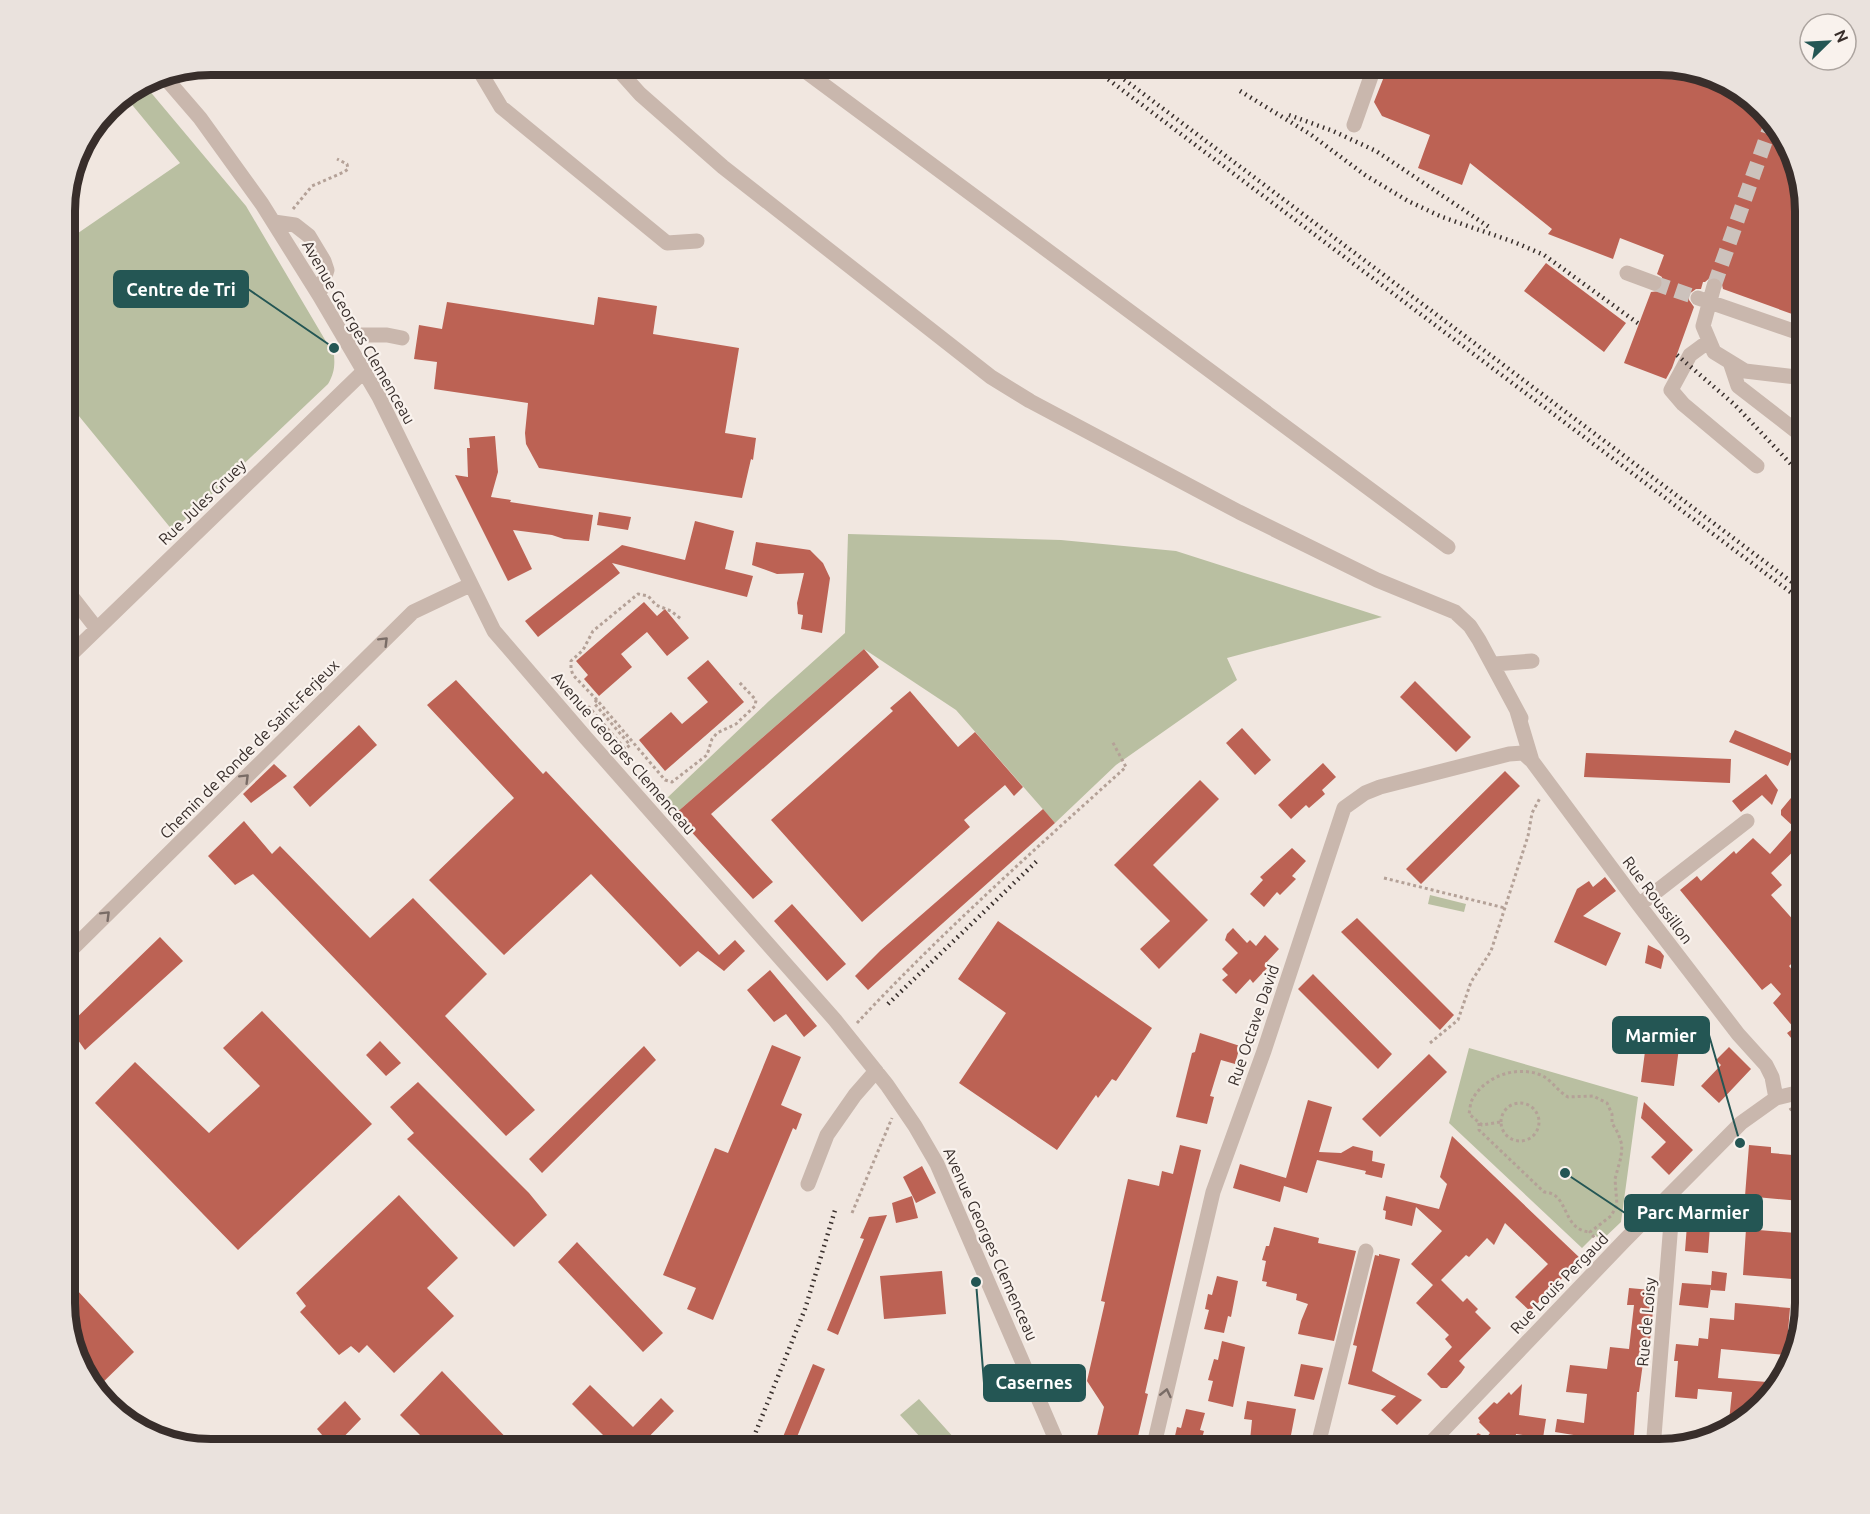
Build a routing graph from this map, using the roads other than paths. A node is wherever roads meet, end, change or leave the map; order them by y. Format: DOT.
graph roads {
  1 [pos="482,75"];
  2 [pos="624,75"];
  3 [pos="812,75"];
  4 [pos="1371,75"];
  5 [pos="169,82"];
  6 [pos="1354,125"];
  7 [pos="274,222"];
  8 [pos="697,241"];
  9 [pos="1627,273"];
  10 [pos="1654,283"];
  11 [pos="1714,286"];
  12 [pos="319,295"];
  13 [pos="1703,300"];
  14 [pos="1795,331"];
  15 [pos="343,335"];
  16 [pos="402,338"];
  17 [pos="1709,341"];
  18 [pos="1730,362"];
  19 [pos="364,370"];
  20 [pos="1795,377"];
  21 [pos="1795,430"];
  22 [pos="1757,466"];
  23 [pos="1448,547"];
  24 [pos="470,585"];
  25 [pos="75,601"];
  26 [pos="97,629"];
  27 [pos="1479,640"];
  28 [pos="75,650"];
  29 [pos="1532,661"];
  30 [pos="1495,664"];
  31 [pos="1521,718"];
  32 [pos="1532,761"];
  33 [pos="1747,821"];
  34 [pos="1639,905"];
  35 [pos="75,946"];
  36 [pos="876,1071"];
  37 [pos="1795,1094"];
  38 [pos="1776,1098"];
  39 [pos="808,1184"];
  40 [pos="1668,1197"];
  41 [pos="1366,1251"];
  42 [pos="1056,1439"];
  43 [pos="1154,1439"];
  44 [pos="1319,1439"];
  45 [pos="1435,1439"];
  46 [pos="1654,1439"];
  1 -- 8 [label="street"];
  2 -- 27 [label="street"];
  3 -- 23 [label="street"];
  4 -- 6 [label="street"];
  5 -- 7 [label="street, Avenue Georges Clemenceau"];
  7 -- 12 [label="street, Avenue Georges Clemenceau"];
  7 -- 12 [label="street"];
  9 -- 10 [label="street"];
  11 -- 13 [label="street"];
  12 -- 15 [label="street, Avenue Georges Clemenceau"];
  13 -- 14 [label="street"];
  13 -- 17 [label="street"];
  15 -- 16 [label="street"];
  15 -- 19 [label="street, Avenue Georges Clemenceau"];
  17 -- 18 [label="street"];
  17 -- 22 [label="street"];
  18 -- 20 [label="street"];
  18 -- 21 [label="street"];
  19 -- 24 [label="street, Avenue Georges Clemenceau"];
  19 -- 26 [label="street, Rue Jules Gruey"];
  35 -- 24 [label="street, Chemin de Ronde de Saint-Ferjeux, one-way"];
  24 -- 36 [label="street, Avenue Georges Clemenceau"];
  25 -- 26 [label="street"];
  26 -- 28 [label="street, Rue Jules Gruey"];
  27 -- 30 [label="street"];
  27 -- 31 [label="street"];
  29 -- 30 [label="street"];
  30 -- 31 [label="street"];
  31 -- 32 [label="street, Rue Roussillon"];
  32 -- 34 [label="street, Rue Roussillon"];
  43 -- 32 [label="street, Rue Octave David, one-way"];
  33 -- 34 [label="street"];
  34 -- 38 [label="street, Rue Roussillon"];
  36 -- 39 [label="street"];
  36 -- 42 [label="street, Avenue Georges Clemenceau"];
  37 -- 38 [label="street"];
  38 -- 40 [label="street, Rue Louis Pergaud"];
  40 -- 45 [label="street, Rue Louis Pergaud"];
  40 -- 46 [label="street, Rue de Loisy"];
  41 -- 44 [label="street"];
}
